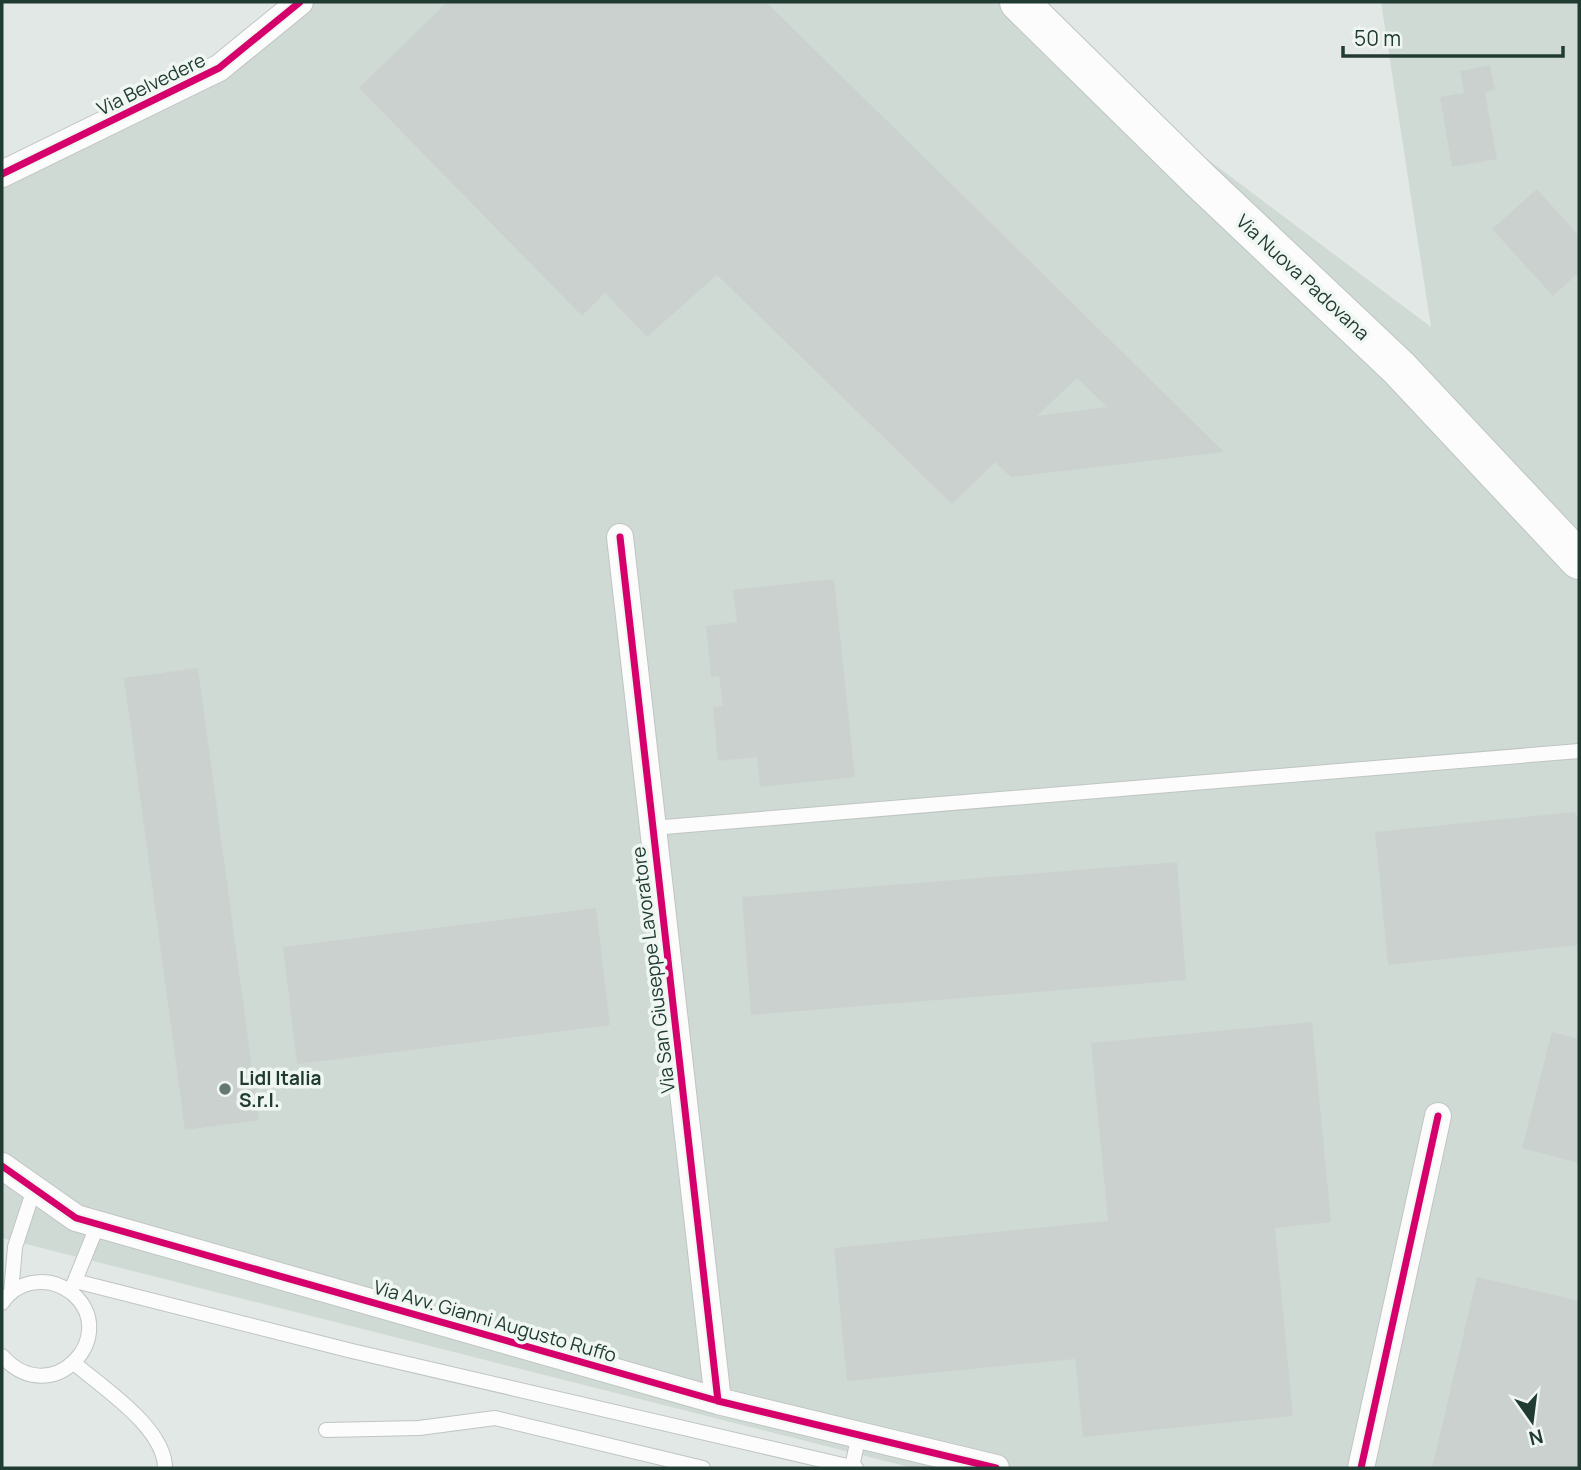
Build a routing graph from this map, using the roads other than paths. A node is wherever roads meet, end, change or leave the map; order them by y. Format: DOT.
graph roads {
  1 [pos="300,2"];
  2 [pos="1020,2"];
  3 [pos="2,174"];
  4 [pos="620,537"];
  5 [pos="1579,560"];
  6 [pos="1579,751"];
  7 [pos="652,828"];
  8 [pos="1438,1116"];
  9 [pos="2,1166"];
  10 [pos="34,1189"];
  11 [pos="98,1224"];
  12 [pos="73,1287"];
  13 [pos="6,1298"];
  14 [pos="2,1356"];
  15 [pos="74,1363"];
  16 [pos="718,1401"];
  17 [pos="326,1430"];
  18 [pos="859,1434"];
  19 [pos="854,1467"];
  20 [pos="166,1468"];
  21 [pos="704,1468"];
  22 [pos="996,1468"];
  23 [pos="1361,1468"];
  1 -- 3 [label="street, Via Belvedere"];
  2 -- 5 [label="main road, Via Nuova Padovana"];
  4 -- 7 [label="street, Via San Giuseppe Lavoratore"];
  6 -- 7 [label="lane"];
  7 -- 16 [label="street, Via San Giuseppe Lavoratore"];
  8 -- 23 [label="street"];
  9 -- 10 [label="street, Via Avv. Gianni Augusto Ruffo"];
  10 -- 11 [label="street, Via Avv. Gianni Augusto Ruffo"];
  10 -- 13 [label="lane"];
  11 -- 12 [label="lane"];
  11 -- 16 [label="street, Via Avv. Gianni Augusto Ruffo"];
  12 -- 13 [label="lane"];
  12 -- 15 [label="lane"];
  12 -- 19 [label="lane"];
  14 -- 15 [label="lane"];
  15 -- 20 [label="lane"];
  16 -- 18 [label="street, Via Avv. Gianni Augusto Ruffo"];
  17 -- 21 [label="lane"];
  18 -- 19 [label="lane"];
  18 -- 22 [label="street, Via Avv. Gianni Augusto Ruffo"];
}
